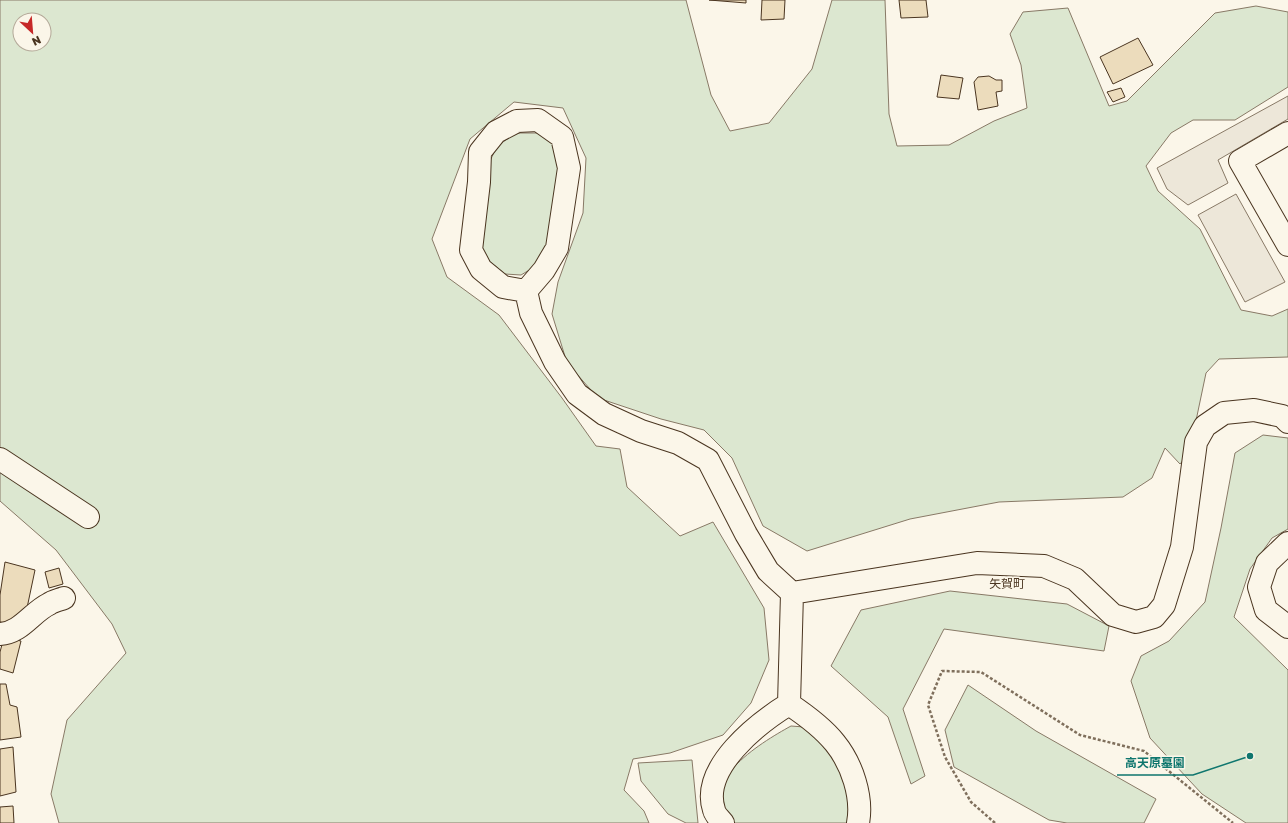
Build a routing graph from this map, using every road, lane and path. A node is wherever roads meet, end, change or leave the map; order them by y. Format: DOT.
graph roads {
  1 [pos="1288,133"];
  2 [pos="1288,245"];
  3 [pos="526,291"];
  4 [pos="1288,422"];
  5 [pos="0,459"];
  6 [pos="88,517"];
  7 [pos="1288,543"];
  8 [pos="792,593"];
  9 [pos="64,598"];
  10 [pos="1288,627"];
  11 [pos="0,634"];
  12 [pos="789,704"];
  13 [pos="723,823"];
  14 [pos="858,823"];
  15 [pos="995,823"];
  16 [pos="1233,823"];
  1 -- 2 [label="street"];
  3 -- 3 [label="street"];
  3 -- 8 [label="street"];
  4 -- 8 [label="street"];
  5 -- 6 [label="street"];
  7 -- 10 [label="street"];
  8 -- 12 [label="street"];
  9 -- 11 [label="street"];
  12 -- 13 [label="street"];
  12 -- 14 [label="street"];
  15 -- 16 [label="path"];
}
